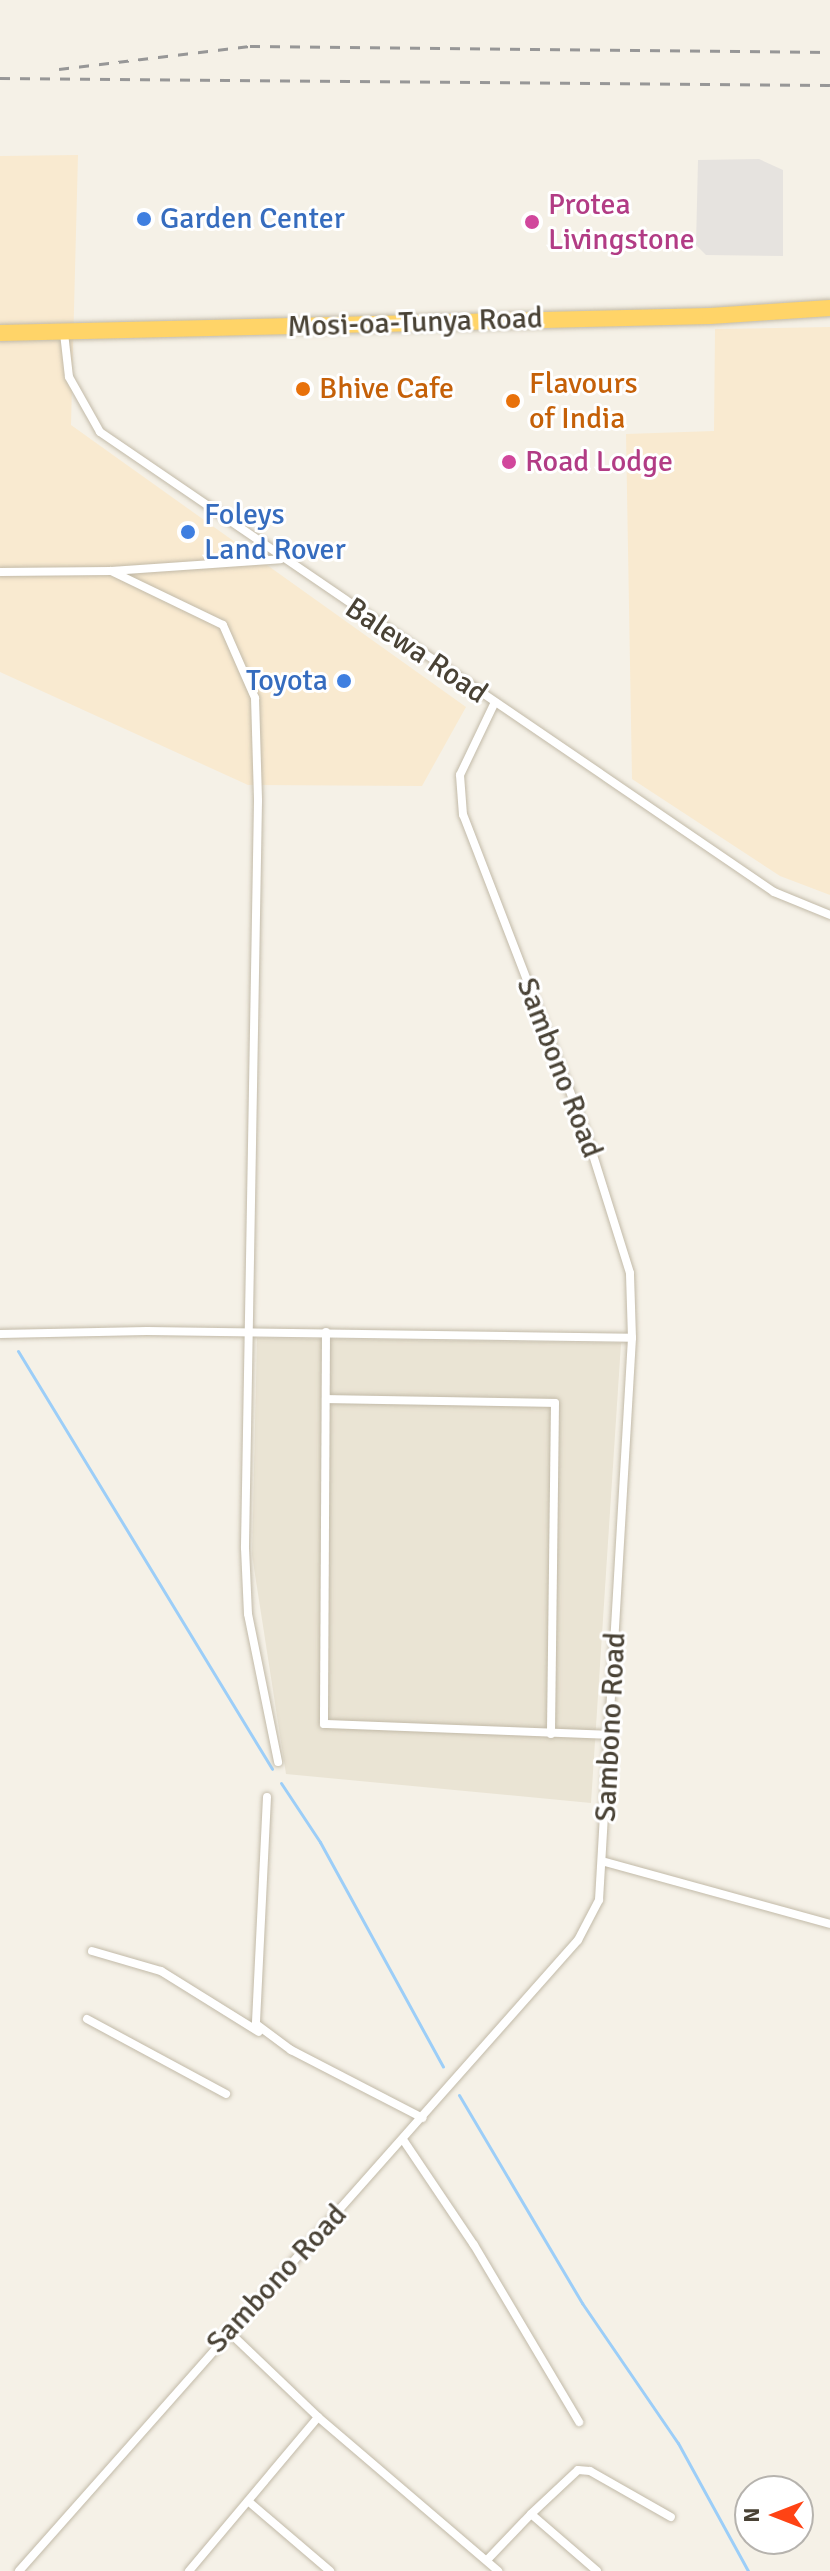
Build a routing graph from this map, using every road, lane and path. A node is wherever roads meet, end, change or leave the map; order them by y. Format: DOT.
graph roads {
  1 [pos="830,308"];
  2 [pos="0,333"];
  3 [pos="64,333"];
  4 [pos="282,559"];
  5 [pos="111,571"];
  6 [pos="0,572"];
  7 [pos="494,704"];
  8 [pos="830,915"];
  9 [pos="251,1331"];
  10 [pos="326,1332"];
  11 [pos="0,1334"];
  12 [pos="632,1338"];
  13 [pos="327,1399"];
  14 [pos="551,1734"];
  15 [pos="609,1735"];
  16 [pos="278,1762"];
  17 [pos="267,1797"];
  18 [pos="605,1862"];
  19 [pos="830,1924"];
  20 [pos="92,1951"];
  21 [pos="87,2019"];
  22 [pos="262,2033"];
  23 [pos="226,2094"];
  24 [pos="423,2118"];
  25 [pos="404,2141"];
  26 [pos="228,2331"];
  27 [pos="318,2417"];
  28 [pos="579,2422"];
  29 [pos="248,2501"];
  30 [pos="531,2514"];
  31 [pos="671,2517"];
  32 [pos="488,2559"];
  33 [pos="19,2571"];
  34 [pos="189,2571"];
  35 [pos="330,2571"];
  36 [pos="498,2571"];
  37 [pos="597,2571"];
  1 -- 3 [label="highway, Mosi-oa-Tunya Road"];
  2 -- 3 [label="highway, Mosi-oa-Tunya Road"];
  3 -- 4 [label="street, Balewa Road"];
  4 -- 5 [label="street"];
  4 -- 7 [label="street, Balewa Road"];
  5 -- 6 [label="street"];
  5 -- 9 [label="street"];
  7 -- 8 [label="street, Balewa Road"];
  7 -- 12 [label="street, Sambono Road"];
  9 -- 10 [label="street"];
  9 -- 11 [label="street"];
  9 -- 16 [label="street"];
  10 -- 12 [label="street"];
  10 -- 13 [label="street"];
  12 -- 15 [label="street, Sambono Road"];
  13 -- 14 [label="street"];
  13 -- 14 [label="street"];
  14 -- 15 [label="street"];
  15 -- 18 [label="street, Sambono Road"];
  17 -- 22 [label="street"];
  18 -- 19 [label="street"];
  18 -- 24 [label="street, Sambono Road"];
  20 -- 22 [label="street"];
  21 -- 23 [label="street"];
  22 -- 24 [label="street"];
  24 -- 25 [label="street, Sambono Road"];
  25 -- 26 [label="street, Sambono Road"];
  25 -- 28 [label="street"];
  26 -- 27 [label="street"];
  26 -- 33 [label="street, Sambono Road"];
  27 -- 29 [label="street"];
  27 -- 32 [label="street"];
  29 -- 34 [label="street"];
  29 -- 35 [label="street"];
  30 -- 31 [label="street"];
  30 -- 32 [label="street"];
  30 -- 37 [label="street"];
  32 -- 36 [label="street"];
}
